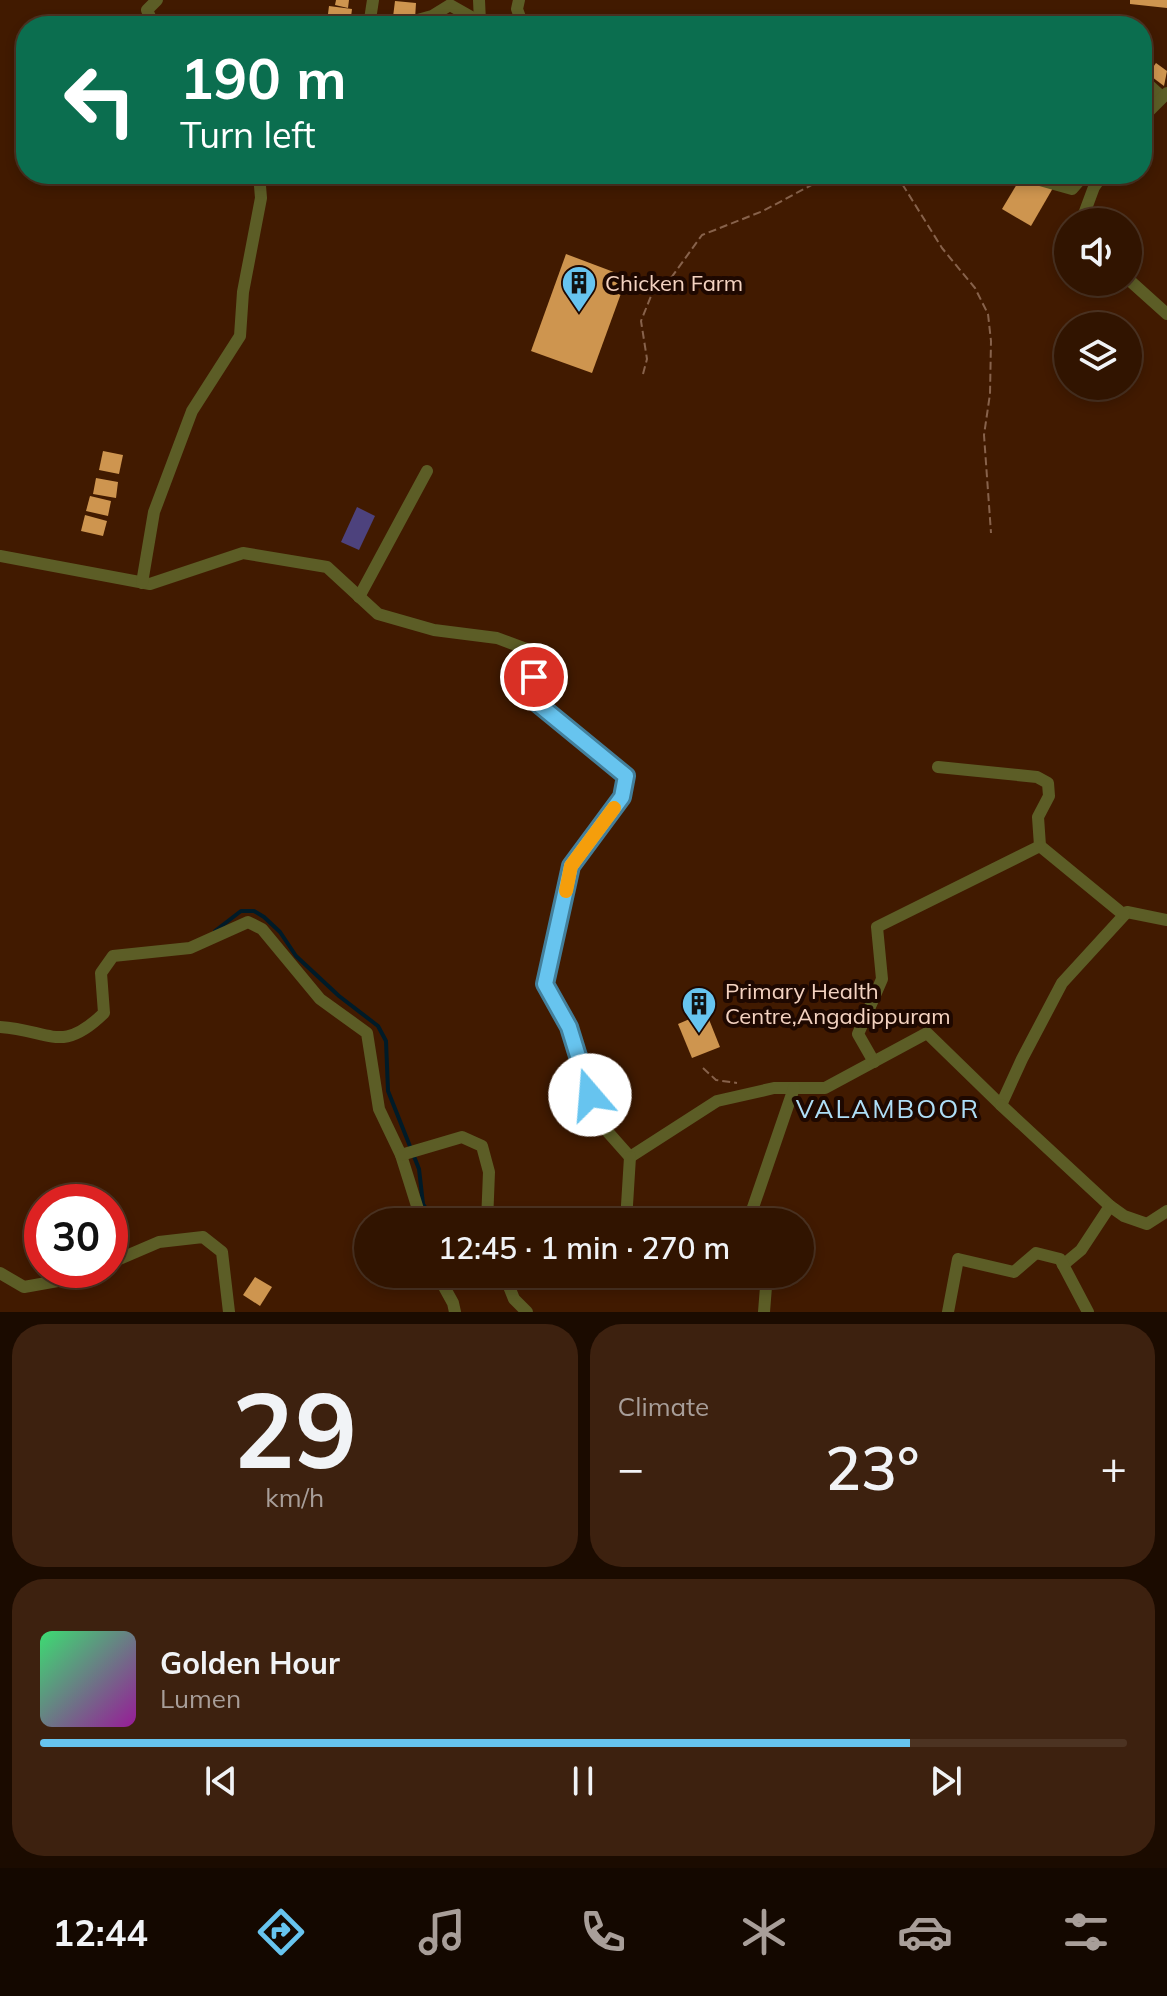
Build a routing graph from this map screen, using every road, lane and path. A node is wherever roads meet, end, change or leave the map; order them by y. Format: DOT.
graph roads {
  1 [pos="157,0"];
  2 [pos="150,16"];
  3 [pos="432,16"];
  4 [pos="469,16"];
  5 [pos="260,184"];
  6 [pos="813,184"];
  7 [pos="902,184"];
  8 [pos="1054,184"];
  9 [pos="1076,184"];
  10 [pos="1096,184"];
  11 [pos="1086,208"];
  12 [pos="1142,292"];
  13 [pos="1167,314"];
  14 [pos="643,374"];
  15 [pos="427,471"];
  16 [pos="991,533"];
  17 [pos="0,556"];
  18 [pos="142,583"];
  19 [pos="359,597"];
  20 [pos="938,767"];
  21 [pos="1040,846"];
  22 [pos="1124,915"];
  23 [pos="1167,920"];
  24 [pos="0,1027"];
  25 [pos="874,1062"];
  26 [pos="703,1068"];
  27 [pos="743,1084"];
  28 [pos="794,1088"];
  29 [pos="1001,1105"];
  30 [pos="401,1155"];
  31 [pos="630,1157"];
  32 [pos="1110,1206"];
  33 [pos="418,1208"];
  34 [pos="488,1208"];
  35 [pos="627,1208"];
  36 [pos="753,1208"];
  37 [pos="1167,1211"];
  38 [pos="128,1255"];
  39 [pos="1063,1265"];
  40 [pos="0,1273"];
  41 [pos="24,1287"];
  42 [pos="445,1288"];
  43 [pos="510,1288"];
  44 [pos="766,1288"];
  45 [pos="229,1312"];
  46 [pos="455,1312"];
  47 [pos="527,1312"];
  48 [pos="764,1312"];
  49 [pos="948,1312"];
  50 [pos="1088,1312"];
  1 -- 2 [label="street"];
  3 -- 4 [label="street"];
  5 -- 18 [label="street"];
  6 -- 14 [label="path"];
  7 -- 16 [label="path"];
  8 -- 9 [label="street"];
  10 -- 11 [label="street"];
  12 -- 13 [label="street"];
  15 -- 19 [label="street"];
  17 -- 18 [label="street"];
  18 -- 19 [label="street"];
  19 -- 31 [label="street"];
  20 -- 21 [label="street"];
  21 -- 22 [label="street"];
  21 -- 25 [label="street"];
  22 -- 23 [label="street"];
  22 -- 29 [label="street"];
  24 -- 30 [label="street"];
  25 -- 28 [label="street"];
  25 -- 29 [label="street"];
  26 -- 27 [label="path"];
  28 -- 31 [label="street"];
  28 -- 36 [label="street"];
  29 -- 32 [label="street"];
  30 -- 33 [label="street"];
  30 -- 34 [label="street"];
  31 -- 35 [label="street"];
  32 -- 37 [label="street"];
  32 -- 39 [label="street"];
  38 -- 45 [label="street"];
  39 -- 49 [label="street"];
  39 -- 50 [label="street"];
  40 -- 41 [label="street"];
  42 -- 46 [label="street"];
  43 -- 47 [label="street"];
  44 -- 48 [label="street"];
}
